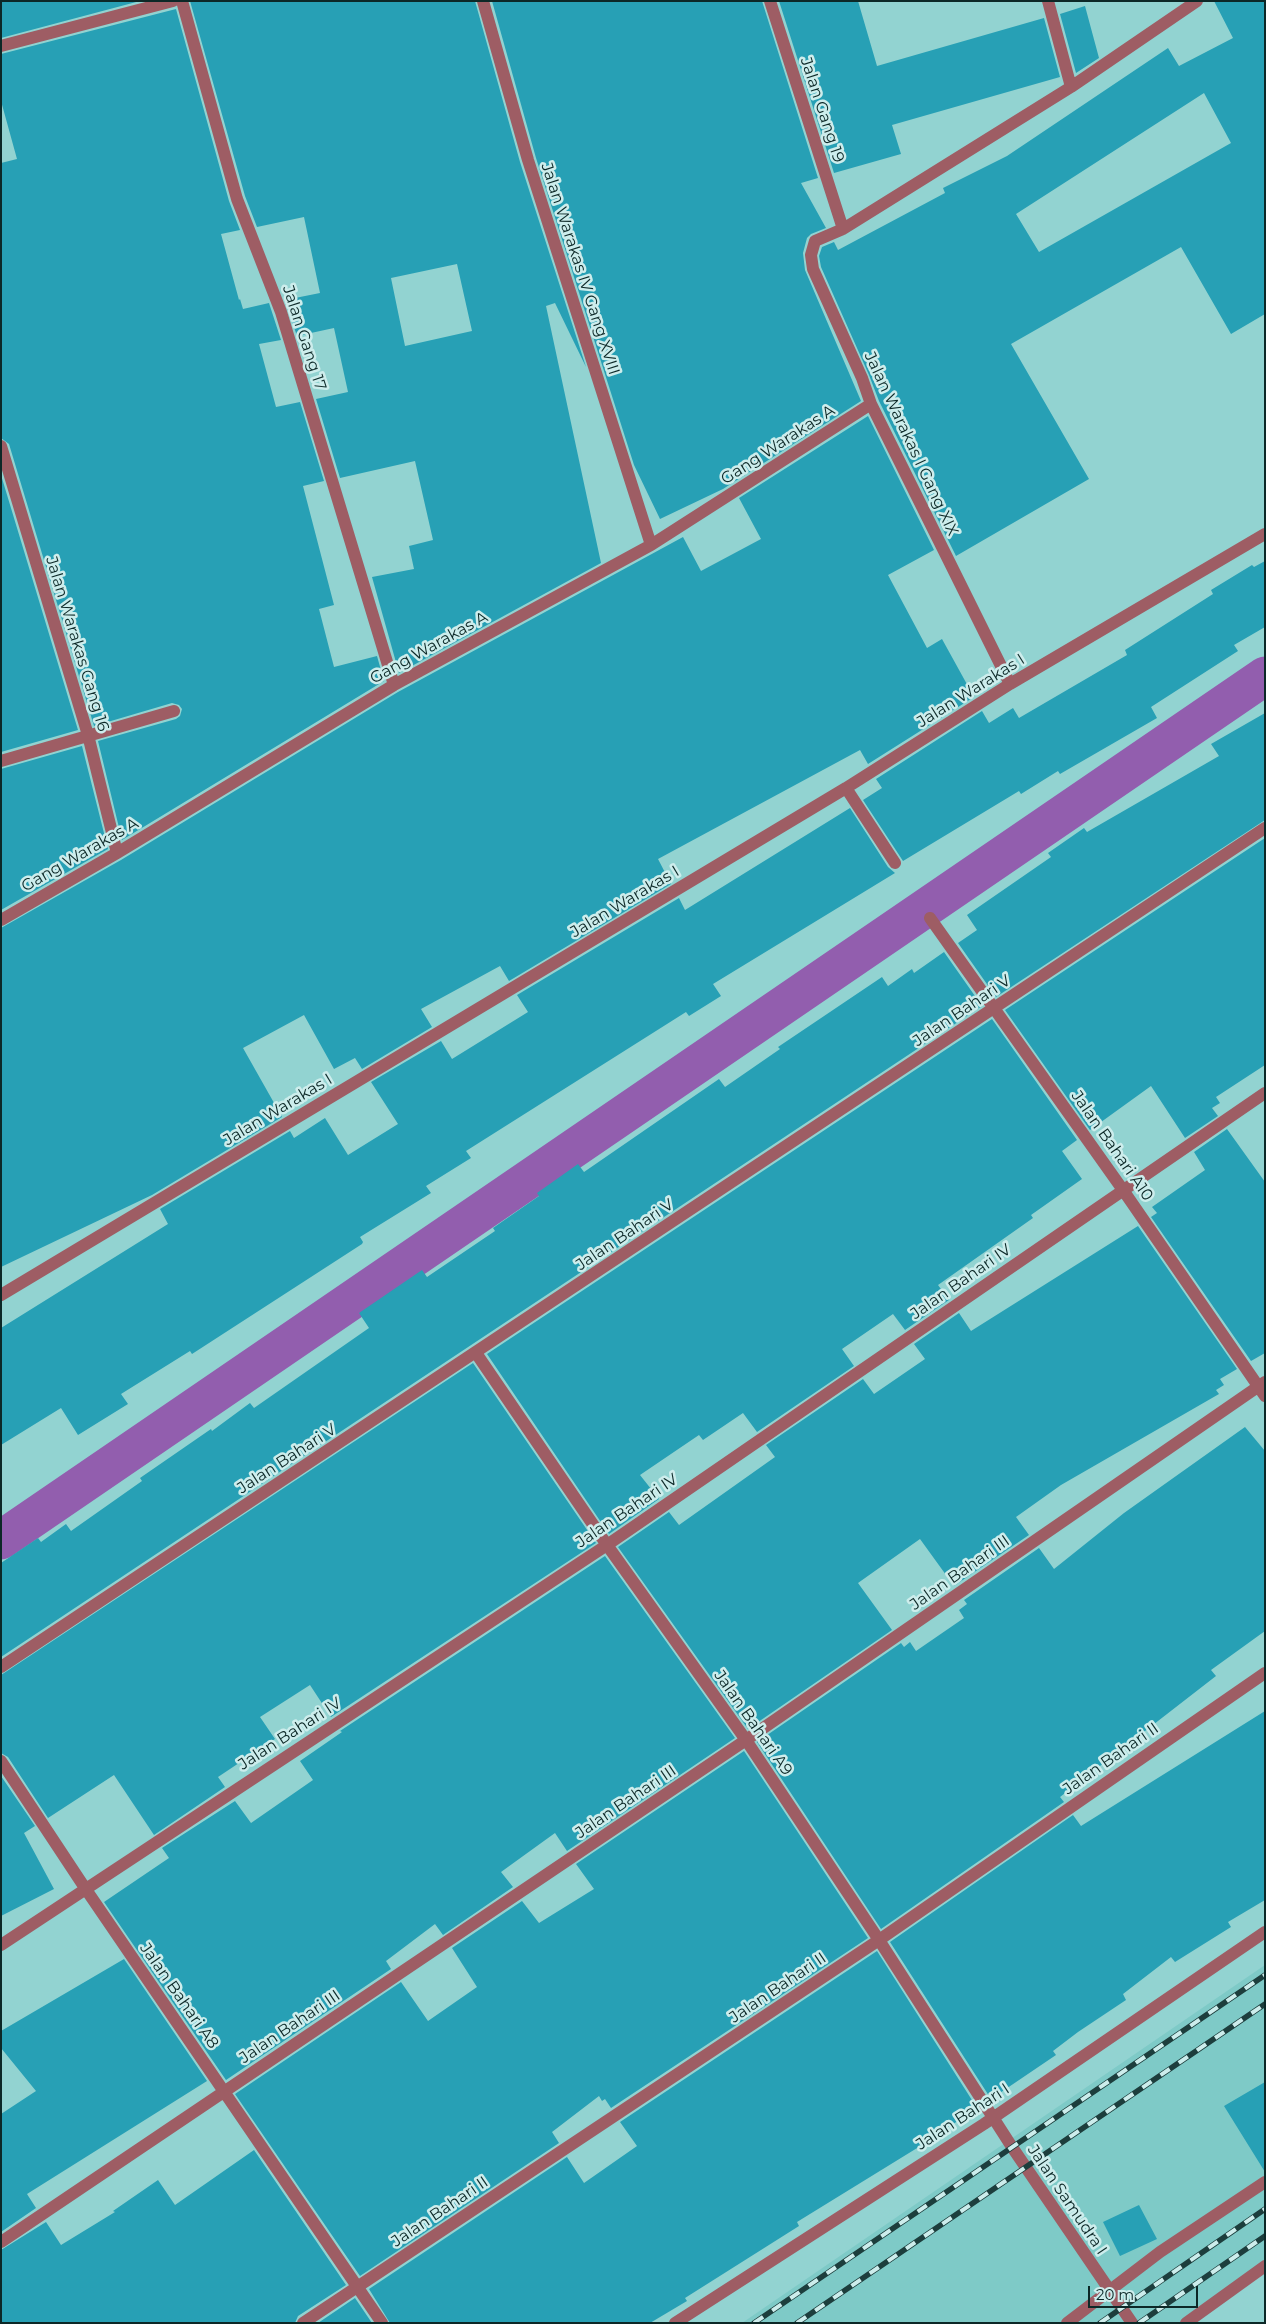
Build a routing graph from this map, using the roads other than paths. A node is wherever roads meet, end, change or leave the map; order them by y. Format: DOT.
graph roads {
  1 [pos="173,1"];
  2 [pos="182,1"];
  3 [pos="483,1"];
  4 [pos="770,1"];
  5 [pos="1048,1"];
  6 [pos="1196,1"];
  7 [pos="1,46"];
  8 [pos="1071,87"];
  9 [pos="843,229"];
  10 [pos="871,404"];
  11 [pos="1,446"];
  12 [pos="1265,534"];
  13 [pos="651,545"];
  14 [pos="1010,684"];
  15 [pos="394,685"];
  16 [pos="174,711"];
  17 [pos="88,735"];
  18 [pos="1,760"];
  19 [pos="846,788"];
  20 [pos="1265,828"];
  21 [pos="117,853"];
  22 [pos="895,863"];
  23 [pos="930,918"];
  24 [pos="1,920"];
  25 [pos="996,1008"];
  26 [pos="1265,1093"];
  27 [pos="1123,1190"];
  28 [pos="1,1295"];
  29 [pos="476,1354"];
  30 [pos="1263,1388"];
  31 [pos="606,1546"];
  32 [pos="1,1667"];
  33 [pos="1265,1672"];
  34 [pos="746,1740"];
  35 [pos="1,1761"];
  36 [pos="84,1888"];
  37 [pos="1265,1932"];
  38 [pos="879,1940"];
  39 [pos="1,1945"];
  40 [pos="224,2090"];
  41 [pos="994,2118"];
  42 [pos="1265,2182"];
  43 [pos="1,2242"];
  44 [pos="1265,2266"];
  45 [pos="357,2286"];
  46 [pos="1108,2291"];
  47 [pos="303,2323"];
  48 [pos="382,2323"];
  49 [pos="675,2323"];
  50 [pos="1067,2323"];
  51 [pos="1132,2323"];
  52 [pos="1186,2323"];
  1 -- 7 [label="street"];
  2 -- 15 [label="street, Jalan Gang 17"];
  3 -- 13 [label="street, Jalan Warakas IV Gang XVIII"];
  4 -- 9 [label="street, Jalan Gang 19"];
  5 -- 8 [label="street"];
  6 -- 8 [label="street"];
  8 -- 9 [label="street"];
  9 -- 10 [label="street, Jalan Warakas I Gang XIX"];
  10 -- 13 [label="street, Gang Warakas A"];
  10 -- 14 [label="street, Jalan Warakas I Gang XIX"];
  11 -- 17 [label="street, Jalan Warakas Gang 16"];
  12 -- 14 [label="street, Jalan Warakas I"];
  13 -- 15 [label="street, Gang Warakas A"];
  14 -- 19 [label="street, Jalan Warakas I"];
  15 -- 21 [label="street, Gang Warakas A"];
  16 -- 17 [label="street"];
  17 -- 18 [label="street"];
  17 -- 21 [label="street, Jalan Warakas Gang 16"];
  19 -- 22 [label="street"];
  19 -- 28 [label="street, Jalan Warakas I"];
  20 -- 25 [label="street, Jalan Bahari V"];
  21 -- 24 [label="street, Gang Warakas A"];
  23 -- 25 [label="street, Jalan Bahari A10"];
  25 -- 27 [label="street, Jalan Bahari A10"];
  25 -- 29 [label="street, Jalan Bahari V"];
  26 -- 27 [label="street, Jalan Bahari IV"];
  27 -- 30 [label="street, Jalan Bahari A10"];
  27 -- 31 [label="street, Jalan Bahari IV"];
  29 -- 31 [label="street, Jalan Bahari A9"];
  29 -- 32 [label="street, Jalan Bahari V"];
  30 -- 34 [label="street, Jalan Bahari III"];
  31 -- 34 [label="street, Jalan Bahari A9"];
  31 -- 36 [label="street, Jalan Bahari IV"];
  33 -- 38 [label="street, Jalan Bahari II"];
  34 -- 38 [label="street, Jalan Bahari A9"];
  34 -- 40 [label="street, Jalan Bahari III"];
  35 -- 36 [label="street, Jalan Bahari A8"];
  36 -- 39 [label="street, Jalan Bahari IV"];
  36 -- 40 [label="street, Jalan Bahari A8"];
  37 -- 41 [label="street, Jalan Bahari I"];
  38 -- 41 [label="street, Jalan Bahari A9"];
  38 -- 45 [label="street, Jalan Bahari II"];
  40 -- 43 [label="street, Jalan Bahari III"];
  40 -- 45 [label="street, Jalan Bahari A8"];
  41 -- 46 [label="street, Jalan Samudra I"];
  41 -- 49 [label="street, Jalan Bahari I"];
  42 -- 46 [label="street"];
  44 -- 52 [label="street"];
  45 -- 47 [label="street, Jalan Bahari II"];
  45 -- 48 [label="street, Jalan Bahari A8"];
  46 -- 50 [label="street"];
  46 -- 51 [label="street, Jalan Samudra I"];
}
